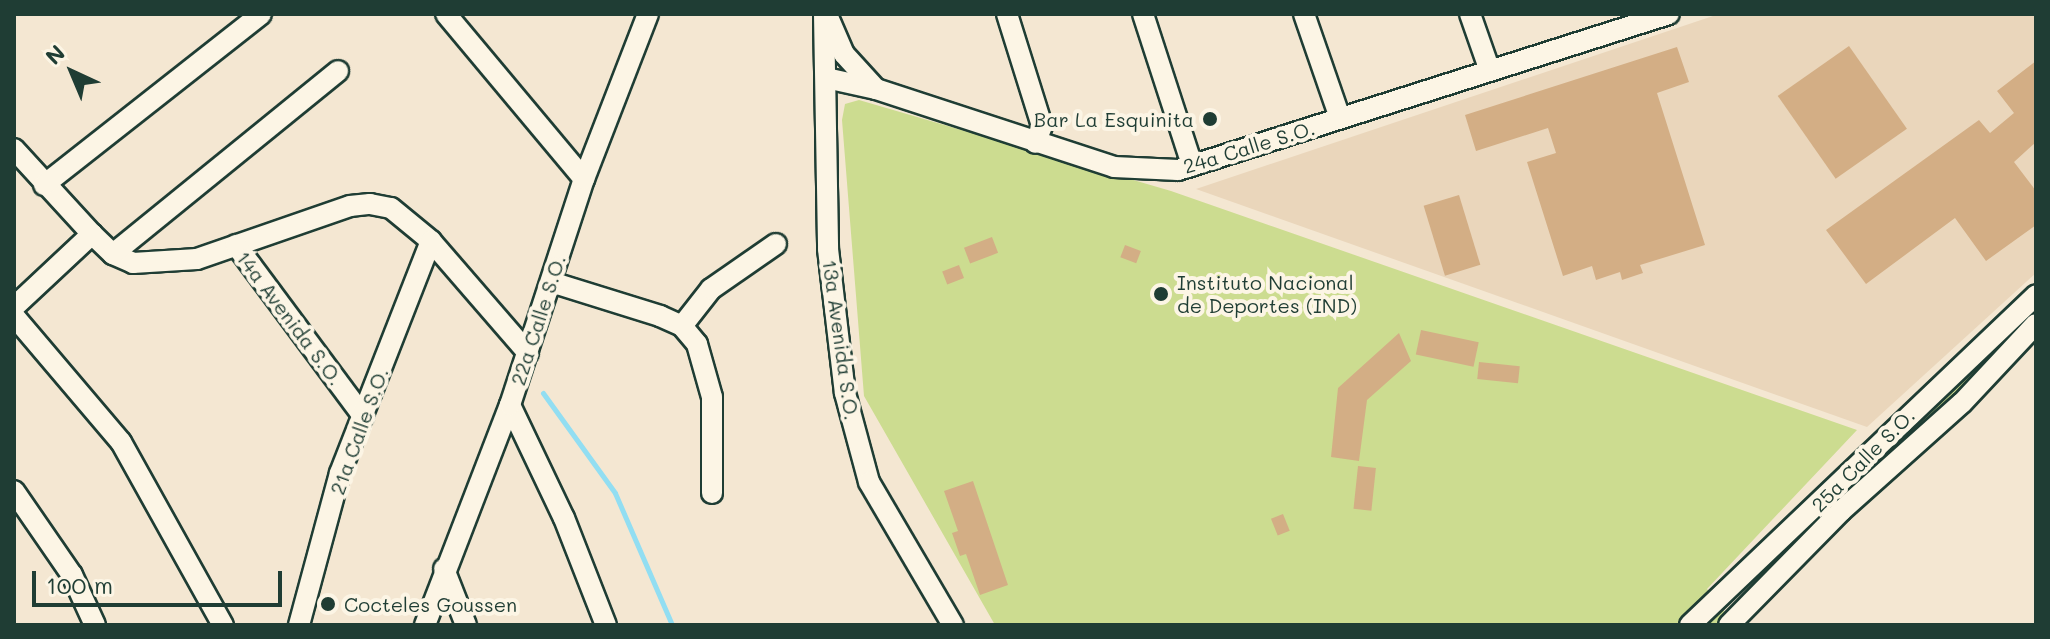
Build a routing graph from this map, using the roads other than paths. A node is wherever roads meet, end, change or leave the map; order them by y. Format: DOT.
graph roads {
  1 [pos="261,14"];
  2 [pos="446,14"];
  3 [pos="648,14"];
  4 [pos="826,14"];
  5 [pos="1007,14"];
  6 [pos="1143,14"];
  7 [pos="1304,14"];
  8 [pos="1470,14"];
  9 [pos="1669,14"];
  10 [pos="1632,20"];
  11 [pos="338,71"];
  12 [pos="1490,71"];
  13 [pos="826,78"];
  14 [pos="876,89"];
  15 [pos="1340,118"];
  16 [pos="1035,143"];
  17 [pos="14,149"];
  18 [pos="1192,165"];
  19 [pos="584,179"];
  20 [pos="44,185"];
  21 [pos="92,234"];
  22 [pos="431,241"];
  23 [pos="776,244"];
  24 [pos="236,245"];
  25 [pos="113,254"];
  26 [pos="551,282"];
  27 [pos="2036,295"];
  28 [pos="14,307"];
  29 [pos="14,316"];
  30 [pos="2036,324"];
  31 [pos="682,326"];
  32 [pos="528,353"];
  33 [pos="510,405"];
  34 [pos="363,416"];
  35 [pos="14,491"];
  36 [pos="712,493"];
  37 [pos="444,569"];
  38 [pos="95,625"];
  39 [pos="223,625"];
  40 [pos="299,625"];
  41 [pos="425,625"];
  42 [pos="466,625"];
  43 [pos="606,625"];
  44 [pos="953,625"];
  45 [pos="1690,625"];
  46 [pos="1729,625"];
  1 -- 20 [label="street"];
  2 -- 19 [label="street"];
  3 -- 19 [label="street, 22a Calle S.O."];
  4 -- 13 [label="street, 13a Avenida S.O."];
  4 -- 14 [label="street"];
  5 -- 16 [label="street"];
  6 -- 18 [label="street"];
  7 -- 15 [label="street"];
  8 -- 12 [label="street"];
  9 -- 10 [label="street, 24a Calle S.O."];
  10 -- 12 [label="street, 24a Calle S.O."];
  11 -- 25 [label="street"];
  12 -- 15 [label="street, 24a Calle S.O."];
  13 -- 14 [label="street, 24a Calle S.O."];
  13 -- 44 [label="street, 13a Avenida S.O."];
  14 -- 16 [label="street, 24a Calle S.O."];
  15 -- 18 [label="street, 24a Calle S.O."];
  16 -- 18 [label="street, 24a Calle S.O."];
  17 -- 20 [label="street"];
  19 -- 26 [label="street, 22a Calle S.O."];
  20 -- 21 [label="street"];
  21 -- 25 [label="street"];
  21 -- 28 [label="street"];
  22 -- 24 [label="street"];
  22 -- 32 [label="street"];
  22 -- 34 [label="street, 21a Calle S.O."];
  23 -- 31 [label="street"];
  24 -- 25 [label="street, 14a Avenida S.O."];
  24 -- 34 [label="street, 14a Avenida S.O."];
  26 -- 31 [label="street"];
  26 -- 32 [label="street, 22a Calle S.O."];
  27 -- 45 [label="street, 25a Calle S.O."];
  29 -- 39 [label="street"];
  30 -- 46 [label="street, 25a Calle S.O."];
  31 -- 36 [label="street"];
  32 -- 33 [label="street, 22a Calle S.O."];
  33 -- 37 [label="street, 22a Calle S.O."];
  33 -- 43 [label="street"];
  34 -- 40 [label="street, 21a Calle S.O."];
  35 -- 38 [label="street"];
  37 -- 41 [label="street, 22a Calle S.O."];
  37 -- 42 [label="street"];
}
